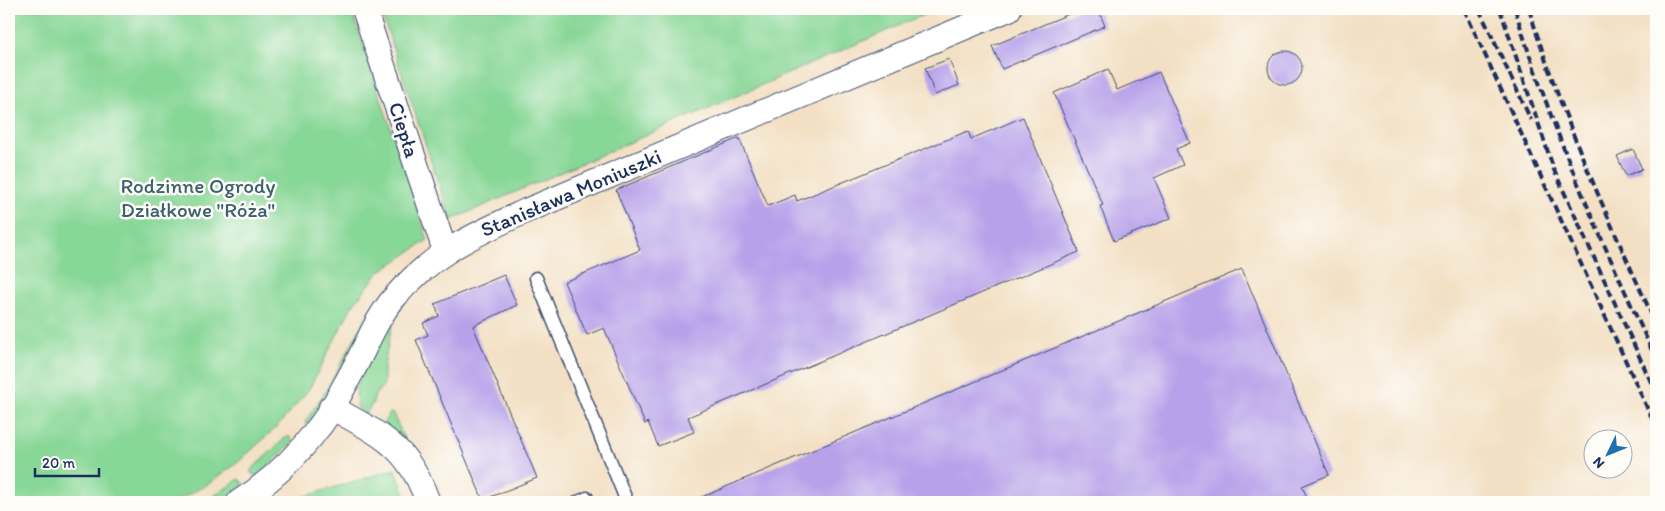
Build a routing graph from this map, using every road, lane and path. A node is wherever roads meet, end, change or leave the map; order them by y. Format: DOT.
graph roads {
  1 [pos="364,9"];
  2 [pos="1009,9"];
  3 [pos="445,251"];
  4 [pos="536,278"];
  5 [pos="331,407"];
  6 [pos="239,502"];
  7 [pos="428,502"];
  8 [pos="627,502"];
  1 -- 3 [label="street, Ciepła"];
  2 -- 3 [label="street, Stanisława Moniuszki"];
  3 -- 5 [label="street, Stanisława Moniuszki"];
  4 -- 8 [label="lane"];
  5 -- 6 [label="street, Stanisława Moniuszki"];
  5 -- 7 [label="street"];
}
